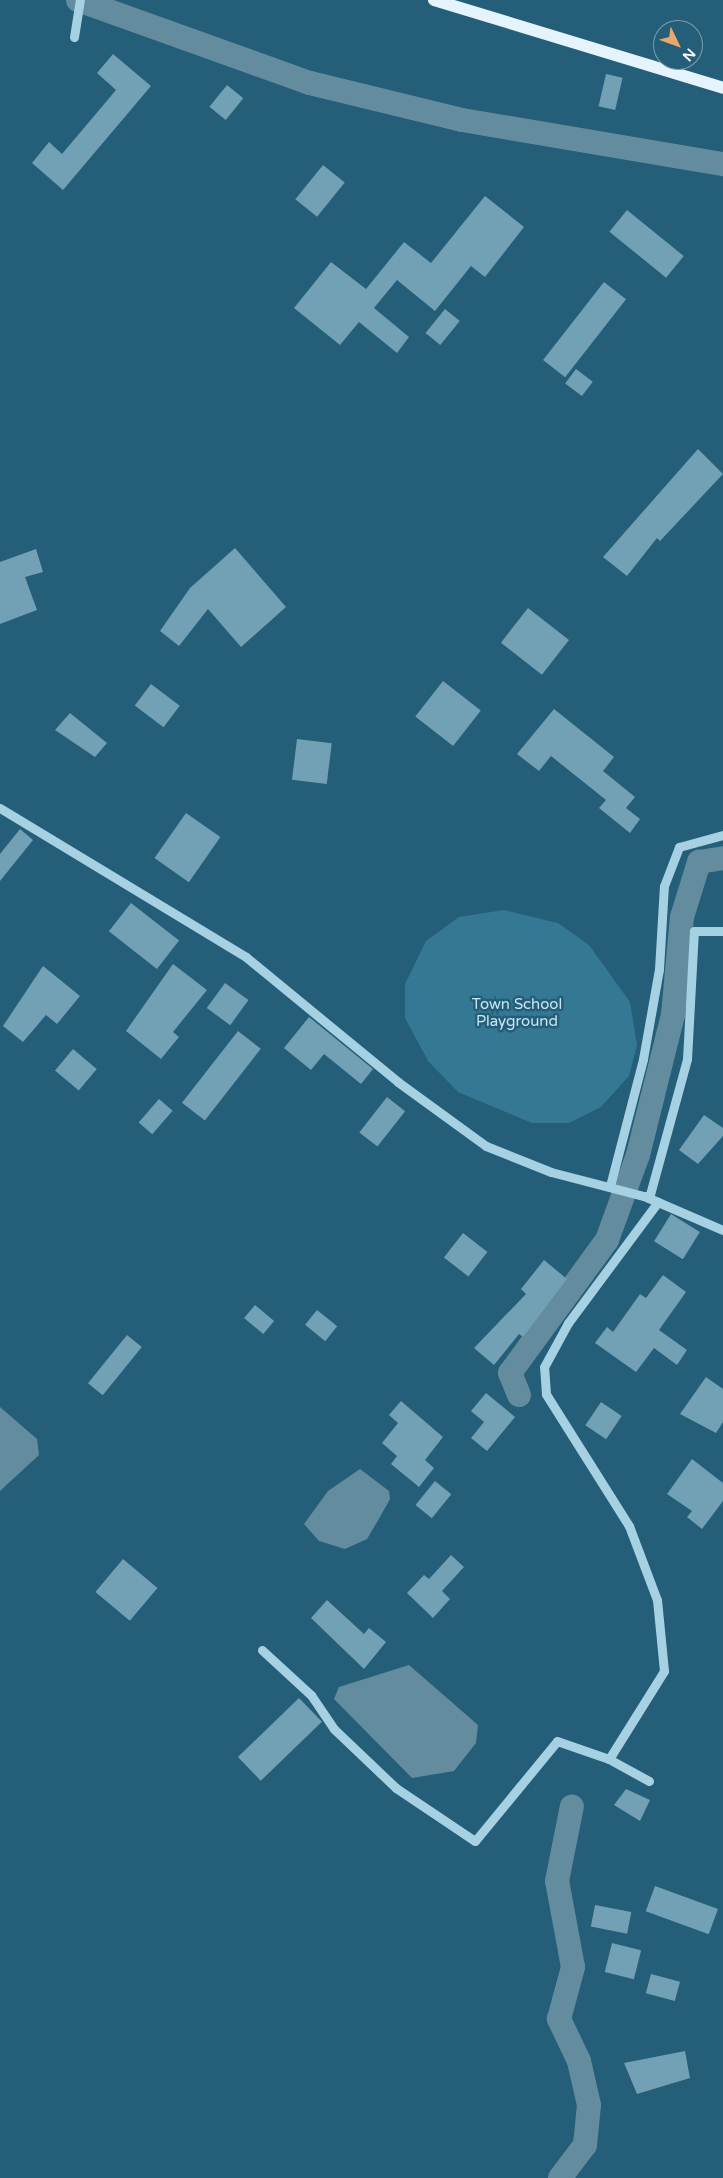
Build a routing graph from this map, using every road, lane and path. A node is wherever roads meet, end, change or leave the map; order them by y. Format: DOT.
graph roads {
  1 [pos="80,0"];
  2 [pos="434,0"];
  3 [pos="74,37"];
  4 [pos="723,88"];
  5 [pos="0,808"];
  6 [pos="723,835"];
  7 [pos="723,930"];
  8 [pos="606,1185"];
  9 [pos="646,1197"];
  10 [pos="658,1202"];
  11 [pos="723,1230"];
  12 [pos="262,1650"];
  13 [pos="609,1759"];
  14 [pos="649,1782"];
  1 -- 3 [label="street"];
  2 -- 4 [label="main road"];
  5 -- 8 [label="street"];
  6 -- 8 [label="street"];
  7 -- 9 [label="street"];
  8 -- 9 [label="street"];
  9 -- 10 [label="street"];
  10 -- 11 [label="street"];
  10 -- 13 [label="street"];
  12 -- 13 [label="street"];
  13 -- 14 [label="street"];
}
